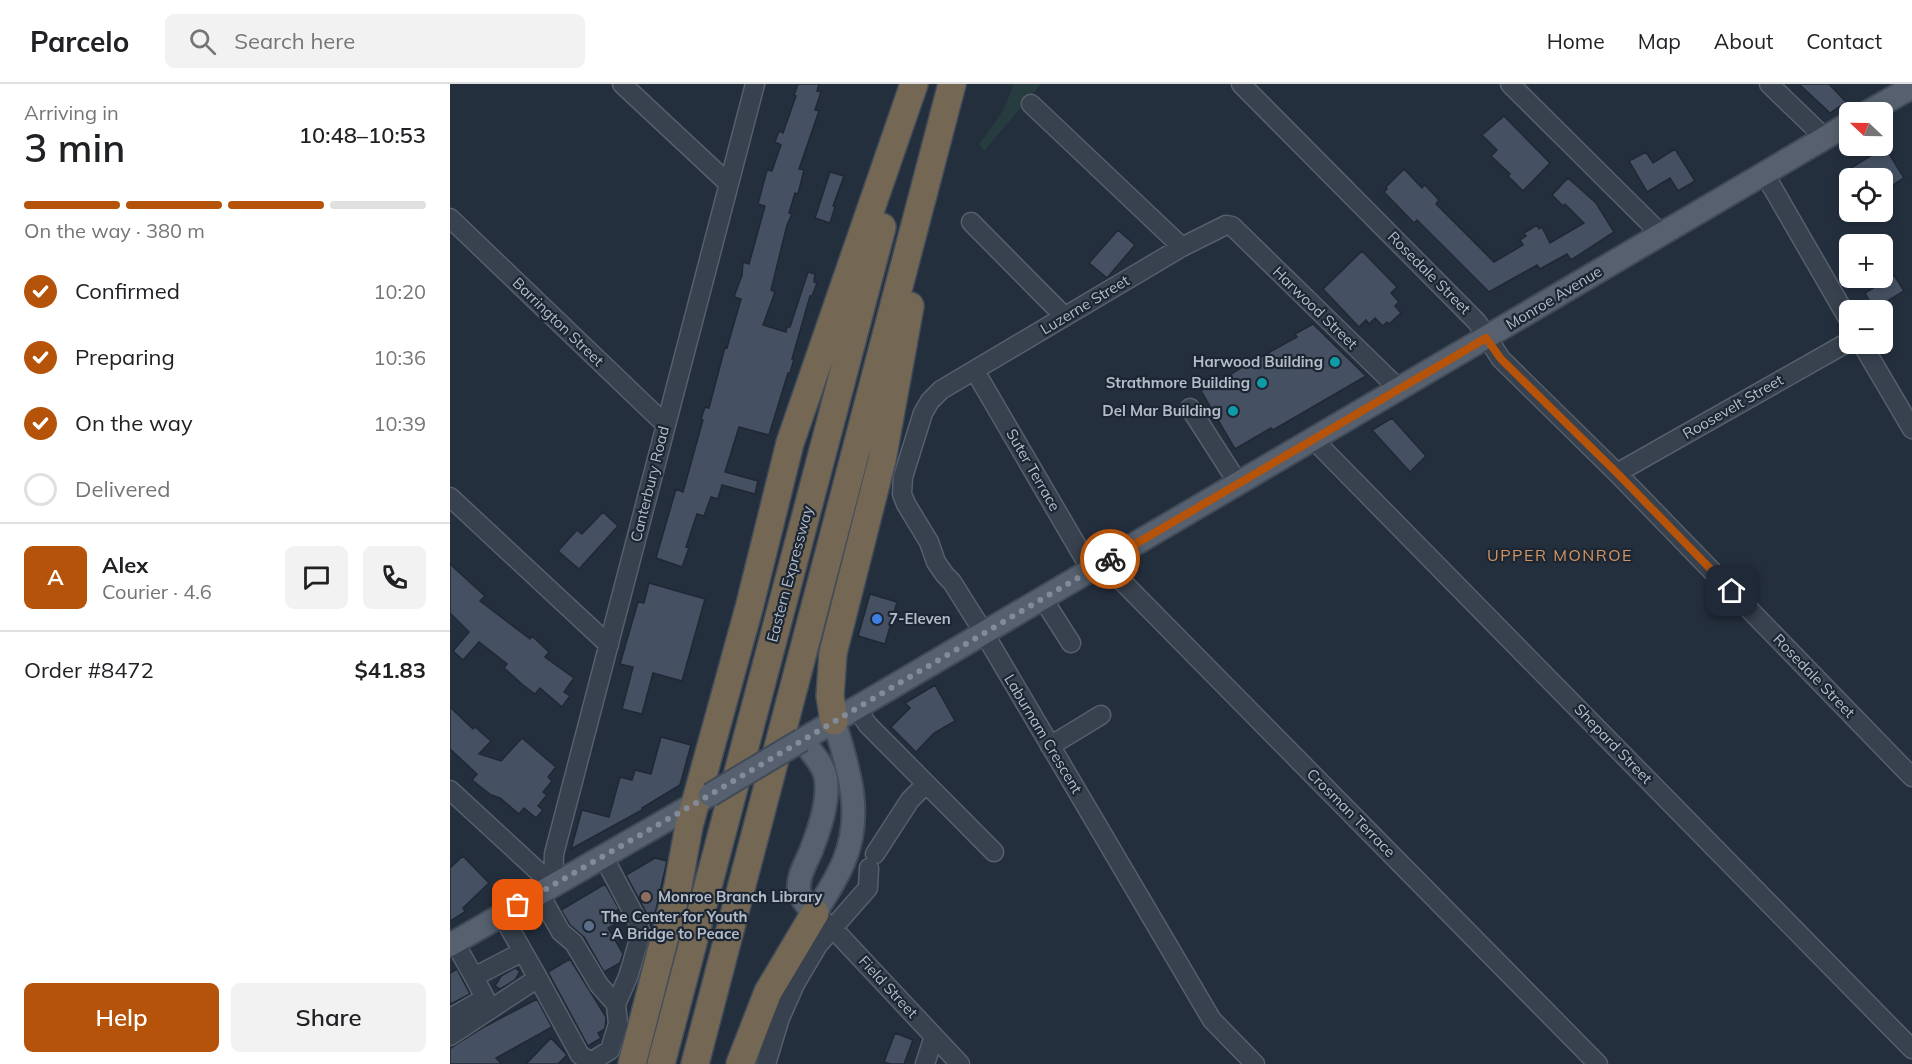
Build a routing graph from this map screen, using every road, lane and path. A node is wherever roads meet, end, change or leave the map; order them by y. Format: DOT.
graph roads {
  1 [pos="622,84"];
  2 [pos="755,84"];
  3 [pos="914,84"];
  4 [pos="919,84"];
  5 [pos="952,84"];
  6 [pos="1241,84"];
  7 [pos="1510,84"];
  8 [pos="1770,84"];
  9 [pos="1905,87"];
  10 [pos="1883,102"];
  11 [pos="1031,104"];
  12 [pos="945,111"];
  13 [pos="1839,130"];
  14 [pos="1825,138"];
  15 [pos="1764,173"];
  16 [pos="729,184"];
  17 [pos="450,218"];
  18 [pos="971,222"];
  19 [pos="1232,226"];
  20 [pos="1661,234"];
  21 [pos="1182,247"];
  22 [pos="1839,303"];
  23 [pos="1064,316"];
  24 [pos="1486,338"];
  25 [pos="1839,347"];
  26 [pos="1868,354"];
  27 [pos="975,371"];
  28 [pos="1399,389"];
  29 [pos="941,390"];
  30 [pos="1190,408"];
  31 [pos="666,425"];
  32 [pos="1912,429"];
  33 [pos="1313,439"];
  34 [pos="1617,473"];
  35 [pos="1239,483"];
  36 [pos="450,497"];
  37 [pos="1098,566"];
  38 [pos="1043,599"];
  39 [pos="984,633"];
  40 [pos="1071,643"];
  41 [pos="609,645"];
  42 [pos="845,714"];
  43 [pos="1101,715"];
  44 [pos="802,740"];
  45 [pos="1050,746"];
  46 [pos="1912,777"];
  47 [pos="926,784"];
  48 [pos="450,790"];
  49 [pos="703,799"];
  50 [pos="994,852"];
  51 [pos="603,856"];
  52 [pos="546,889"];
  53 [pos="502,915"];
  54 [pos="823,921"];
  55 [pos="452,944"];
  56 [pos="522,952"];
  57 [pos="474,977"];
  58 [pos="538,978"];
  59 [pos="615,1004"];
  60 [pos="450,1018"];
  61 [pos="450,1035"];
  62 [pos="934,1036"];
  63 [pos="1912,1049"];
  64 [pos="632,1064"];
  65 [pos="661,1064"];
  66 [pos="694,1064"];
  67 [pos="740,1064"];
  68 [pos="766,1064"];
  69 [pos="925,1064"];
  70 [pos="960,1064"];
  71 [pos="1255,1064"];
  72 [pos="1598,1064"];
  1 -- 16 [label="street"];
  2 -- 16 [label="street, Canterbury Road"];
  3 -- 49 [label="highway"];
  4 -- 65 [label="highway, Eastern Expressway"];
  5 -- 12 [label="highway"];
  6 -- 24 [label="street, Rosedale Street"];
  7 -- 20 [label="street"];
  8 -- 14 [label="street"];
  9 -- 10 [label="main road"];
  11 -- 21 [label="street"];
  12 -- 42 [label="highway"];
  12 -- 66 [label="highway"];
  13 -- 14 [label="main road, Monroe Avenue"];
  14 -- 15 [label="main road, Monroe Avenue"];
  15 -- 20 [label="main road, Monroe Avenue"];
  15 -- 22 [label="street"];
  16 -- 31 [label="street, Canterbury Road"];
  17 -- 31 [label="street, Barrington Street"];
  18 -- 23 [label="street"];
  19 -- 21 [label="street, Luzerne Street"];
  19 -- 28 [label="street, Harwood Street"];
  20 -- 24 [label="main road, Monroe Avenue"];
  21 -- 23 [label="street, Luzerne Street"];
  23 -- 27 [label="street, Luzerne Street"];
  24 -- 28 [label="main road, Monroe Avenue"];
  24 -- 34 [label="street, Rosedale Street"];
  25 -- 34 [label="street, Roosevelt Street"];
  26 -- 32 [label="street"];
  27 -- 29 [label="street, Luzerne Street"];
  27 -- 37 [label="street, Suter Terrace"];
  28 -- 33 [label="main road, Monroe Avenue"];
  29 -- 39 [label="street, Laburnam Crescent"];
  30 -- 35 [label="street"];
  31 -- 41 [label="street, Canterbury Road"];
  33 -- 35 [label="main road, Monroe Avenue"];
  33 -- 63 [label="street, Shepard Street"];
  34 -- 46 [label="street, Rosedale Street"];
  35 -- 37 [label="main road, Monroe Avenue"];
  36 -- 41 [label="street"];
  37 -- 38 [label="main road, Monroe Avenue"];
  37 -- 72 [label="street, Crosman Terrace"];
  38 -- 39 [label="main road, Monroe Avenue"];
  38 -- 40 [label="street"];
  39 -- 42 [label="main road, Monroe Avenue"];
  39 -- 45 [label="street, Laburnam Crescent"];
  41 -- 52 [label="street, Canterbury Road"];
  42 -- 44 [label="main road, Monroe Avenue"];
  42 -- 47 [label="street"];
  42 -- 54 [label="main road"];
  43 -- 45 [label="street"];
  44 -- 49 [label="main road, Monroe Avenue, bridge"];
  44 -- 54 [label="main road"];
  45 -- 71 [label="street, Laburnam Crescent"];
  47 -- 50 [label="street"];
  47 -- 54 [label="street"];
  48 -- 52 [label="street"];
  49 -- 51 [label="main road, Monroe Avenue"];
  49 -- 64 [label="highway"];
  51 -- 52 [label="main road, Monroe Avenue"];
  51 -- 59 [label="street"];
  52 -- 53 [label="main road, Monroe Avenue"];
  52 -- 59 [label="street"];
  53 -- 55 [label="main road, Monroe Avenue"];
  53 -- 56 [label="street"];
  54 -- 62 [label="street, Field Street"];
  54 -- 67 [label="highway"];
  54 -- 68 [label="street"];
  55 -- 57 [label="street"];
  56 -- 57 [label="street"];
  56 -- 58 [label="street"];
  57 -- 60 [label="street"];
  58 -- 59 [label="street"];
  58 -- 61 [label="street"];
  62 -- 69 [label="street"];
  62 -- 70 [label="street, Field Street"];
}
